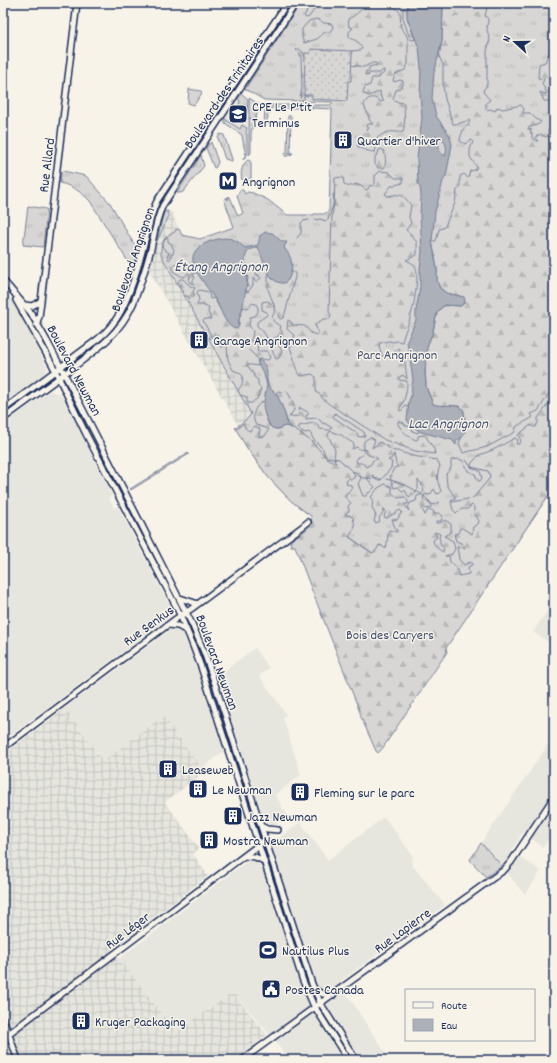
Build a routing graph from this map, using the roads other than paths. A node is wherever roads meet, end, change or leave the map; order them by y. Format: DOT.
graph roads {
  1 [pos="77,3"];
  2 [pos="287,3"];
  3 [pos="296,3"];
  4 [pos="163,190"];
  5 [pos="170,194"];
  6 [pos="3,280"];
  7 [pos="12,292"];
  8 [pos="41,300"];
  9 [pos="25,305"];
  10 [pos="37,323"];
  11 [pos="33,328"];
  12 [pos="61,366"];
  13 [pos="55,370"];
  14 [pos="65,374"];
  15 [pos="59,378"];
  16 [pos="3,410"];
  17 [pos="3,419"];
  18 [pos="308,522"];
  19 [pos="180,598"];
  20 [pos="198,604"];
  21 [pos="187,612"];
  22 [pos="180,616"];
  23 [pos="168,625"];
  24 [pos="187,630"];
  25 [pos="3,748"];
  26 [pos="554,797"];
  27 [pos="261,826"];
  28 [pos="278,830"];
  29 [pos="265,840"];
  30 [pos="259,846"];
  31 [pos="246,856"];
  32 [pos="264,861"];
  33 [pos="314,990"];
  34 [pos="333,995"];
  35 [pos="321,1004"];
  36 [pos="315,1008"];
  37 [pos="3,1018"];
  38 [pos="9,1034"];
  39 [pos="3,1038"];
  40 [pos="18,1060"];
  41 [pos="242,1060"];
  42 [pos="348,1060"];
  43 [pos="356,1060"];
  1 -- 8 [label="main road, Rue Allard"];
  2 -- 4 [label="main road, Boulevard des Trinitaires"];
  3 -- 5 [label="main road, Boulevard des Trinitaires"];
  4 -- 12 [label="main road, Boulevard Angrignon"];
  5 -- 14 [label="main road, Boulevard Angrignon"];
  6 -- 7 [label="main road, Boulevard Newman"];
  7 -- 9 [label="main road, Boulevard Newman"];
  7 -- 11 [label="main road, Boulevard Newman"];
  8 -- 9 [label="main road"];
  8 -- 10 [label="main road, Rue Allard"];
  9 -- 10 [label="main road, Boulevard Newman"];
  10 -- 11 [label="main road, Rue Allard"];
  10 -- 12 [label="main road, Boulevard Newman"];
  11 -- 13 [label="main road, Boulevard Newman"];
  12 -- 13 [label="main road, Boulevard Angrignon"];
  12 -- 14 [label="main road, Boulevard Newman"];
  13 -- 15 [label="main road, Boulevard Newman"];
  13 -- 16 [label="main road, Boulevard Angrignon"];
  14 -- 15 [label="main road, Boulevard Angrignon"];
  14 -- 19 [label="main road, Boulevard Newman"];
  15 -- 17 [label="main road, Boulevard Angrignon"];
  15 -- 22 [label="main road, Boulevard Newman"];
  18 -- 20 [label="main road, Rue Senkus"];
  19 -- 20 [label="main road"];
  19 -- 21 [label="main road, Boulevard Newman"];
  20 -- 21 [label="main road, Rue Senkus"];
  21 -- 22 [label="main road, Rue Senkus"];
  21 -- 27 [label="main road, Boulevard Newman"];
  22 -- 23 [label="main road, Rue Senkus"];
  22 -- 24 [label="main road, Boulevard Newman"];
  23 -- 24 [label="main road"];
  23 -- 25 [label="main road, Rue Senkus"];
  24 -- 30 [label="main road, Boulevard Newman"];
  26 -- 34 [label="main road, Rue Lapierre"];
  27 -- 28 [label="main road"];
  27 -- 29 [label="main road, Boulevard Newman"];
  29 -- 30 [label="main road, Rue Léger"];
  29 -- 33 [label="main road, Boulevard Newman"];
  30 -- 31 [label="main road, Rue Léger"];
  30 -- 32 [label="main road, Boulevard Newman"];
  31 -- 32 [label="main road"];
  31 -- 38 [label="main road, Rue Léger"];
  32 -- 36 [label="main road, Boulevard Newman"];
  33 -- 34 [label="main road"];
  33 -- 35 [label="main road, Boulevard Newman"];
  34 -- 35 [label="main road, Rue Lapierre"];
  35 -- 36 [label="main road, Rue Lapierre"];
  35 -- 43 [label="main road, Boulevard Newman"];
  36 -- 41 [label="main road, Rue Lapierre"];
  36 -- 42 [label="main road, Boulevard Newman"];
  37 -- 38 [label="main road"];
  38 -- 39 [label="main road, Rue Léger"];
  38 -- 40 [label="main road"];
}
